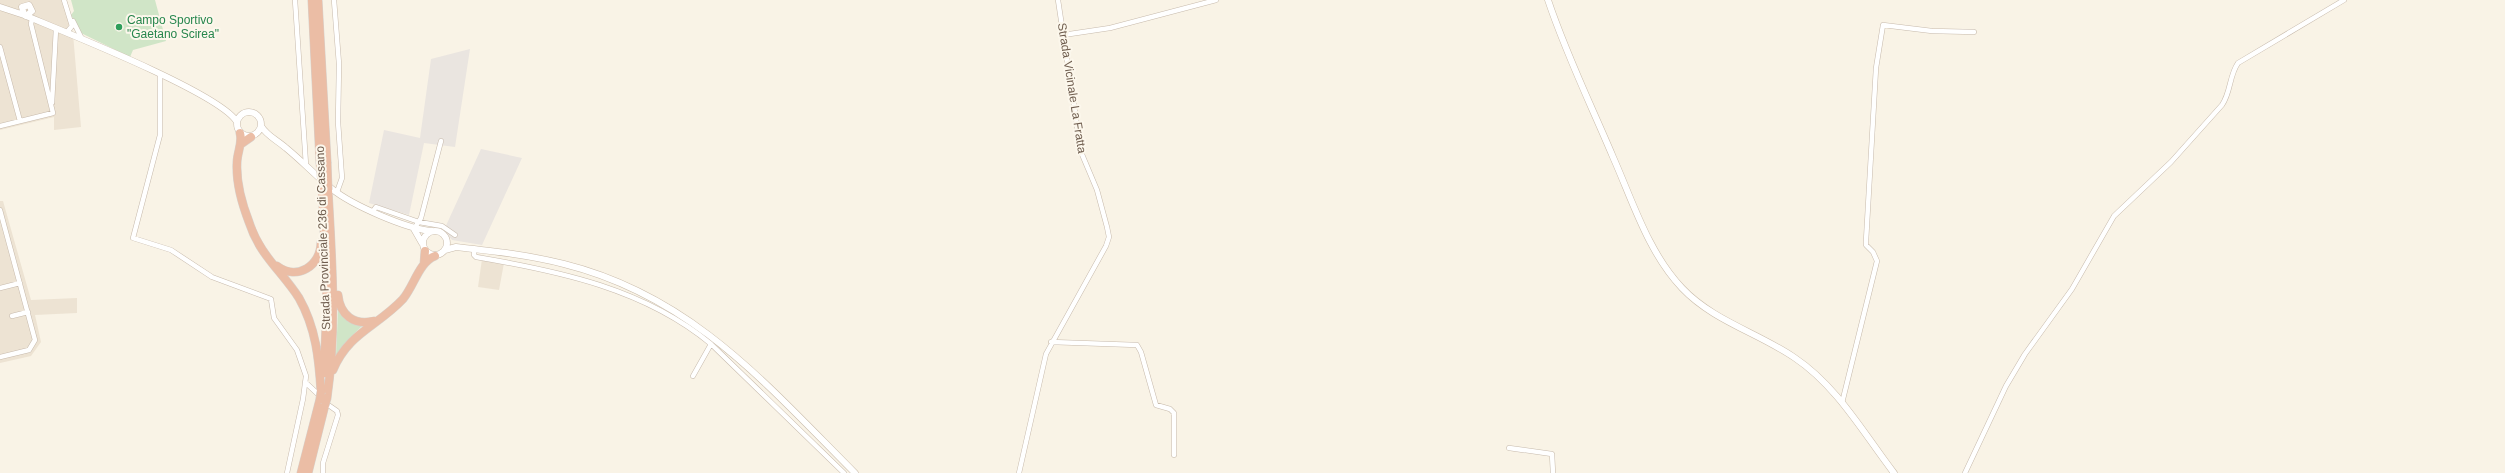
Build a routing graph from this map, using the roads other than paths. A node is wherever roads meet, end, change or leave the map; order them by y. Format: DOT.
graph roads {
  1 [pos="30,0"];
  2 [pos="64,0"];
  3 [pos="295,0"];
  4 [pos="312,0"];
  5 [pos="318,0"];
  6 [pos="334,0"];
  7 [pos="1058,0"];
  8 [pos="1216,0"];
  9 [pos="1548,0"];
  10 [pos="2344,0"];
  11 [pos="0,7"];
  12 [pos="32,9"];
  13 [pos="27,12"];
  14 [pos="70,16"];
  15 [pos="56,29"];
  16 [pos="67,32"];
  17 [pos="1974,32"];
  18 [pos="1063,35"];
  19 [pos="82,39"];
  20 [pos="0,47"];
  21 [pos="160,75"];
  22 [pos="53,110"];
  23 [pos="229,112"];
  24 [pos="244,113"];
  25 [pos="20,121"];
  26 [pos="237,122"];
  27 [pos="0,126"];
  28 [pos="261,126"];
  29 [pos="240,133"];
  30 [pos="267,134"];
  31 [pos="253,136"];
  32 [pos="441,141"];
  33 [pos="241,144"];
  34 [pos="324,162"];
  35 [pos="306,166"];
  36 [pos="329,189"];
  37 [pos="0,210"];
  38 [pos="373,211"];
  39 [pos="419,222"];
  40 [pos="414,229"];
  41 [pos="432,231"];
  42 [pos="331,232"];
  43 [pos="455,235"];
  44 [pos="447,240"];
  45 [pos="424,247"];
  46 [pos="456,247"];
  47 [pos="474,249"];
  48 [pos="445,250"];
  49 [pos="264,255"];
  50 [pos="436,256"];
  51 [pos="424,264"];
  52 [pos="20,283"];
  53 [pos="0,288"];
  54 [pos="28,312"];
  55 [pos="12,316"];
  56 [pos="379,320"];
  57 [pos="1051,342"];
  58 [pos="711,344"];
  59 [pos="0,357"];
  60 [pos="330,374"];
  61 [pos="694,376"];
  62 [pos="305,382"];
  63 [pos="323,399"];
  64 [pos="1842,403"];
  65 [pos="1509,448"];
  66 [pos="1174,455"];
  67 [pos="287,473"];
  68 [pos="301,473"];
  69 [pos="308,473"];
  70 [pos="323,473"];
  71 [pos="844,473"];
  72 [pos="855,473"];
  73 [pos="1019,473"];
  74 [pos="1554,473"];
  75 [pos="1894,473"];
  76 [pos="1965,473"];
  1 -- 12 [label="main road"];
  2 -- 14 [label="street"];
  3 -- 35 [label="street"];
  4 -- 34 [label="highway, Strada Provinciale 236 di Cassano"];
  5 -- 34 [label="highway, Strada Provinciale 236 di Cassano"];
  6 -- 36 [label="street"];
  7 -- 18 [label="street, Strada Vicinale La Fratta"];
  8 -- 18 [label="street"];
  9 -- 64 [label="main road"];
  10 -- 76 [label="street"];
  11 -- 13 [label="main road"];
  12 -- 13 [label="main road"];
  12 -- 13 [label="main road"];
  13 -- 15 [label="main road"];
  13 -- 22 [label="street"];
  14 -- 16 [label="street"];
  14 -- 19 [label="street"];
  15 -- 16 [label="main road"];
  15 -- 22 [label="street"];
  16 -- 19 [label="main road"];
  17 -- 64 [label="street"];
  18 -- 57 [label="street, Strada Vicinale La Fratta"];
  19 -- 21 [label="main road"];
  20 -- 25 [label="street"];
  21 -- 23 [label="main road"];
  21 -- 62 [label="street"];
  22 -- 25 [label="street"];
  23 -- 24 [label="main road"];
  23 -- 26 [label="main road"];
  24 -- 26 [label="main road"];
  24 -- 28 [label="main road"];
  25 -- 27 [label="street"];
  26 -- 29 [label="main road"];
  28 -- 30 [label="main road"];
  28 -- 31 [label="main road"];
  29 -- 31 [label="main road"];
  29 -- 33 [label="highway"];
  30 -- 31 [label="main road"];
  30 -- 35 [label="main road"];
  31 -- 33 [label="highway"];
  32 -- 39 [label="street"];
  33 -- 49 [label="highway"];
  34 -- 36 [label="highway, Strada Provinciale 236 di Cassano, bridge"];
  35 -- 36 [label="main road"];
  36 -- 38 [label="main road"];
  36 -- 42 [label="highway, Strada Provinciale 236 di Cassano"];
  36 -- 49 [label="highway"];
  36 -- 63 [label="highway, Strada Provinciale 236 di Cassano"];
  37 -- 52 [label="street"];
  38 -- 39 [label="street"];
  38 -- 40 [label="main road"];
  39 -- 40 [label="street"];
  39 -- 43 [label="street"];
  40 -- 41 [label="main road"];
  40 -- 45 [label="main road"];
  41 -- 44 [label="main road"];
  41 -- 45 [label="main road"];
  42 -- 56 [label="highway"];
  42 -- 60 [label="highway, Strada Provinciale 236 di Cassano"];
  44 -- 46 [label="main road"];
  44 -- 48 [label="main road"];
  45 -- 50 [label="main road"];
  45 -- 51 [label="highway"];
  46 -- 47 [label="main road"];
  46 -- 48 [label="main road"];
  47 -- 58 [label="street"];
  47 -- 72 [label="main road"];
  48 -- 50 [label="main road"];
  49 -- 63 [label="highway"];
  50 -- 51 [label="highway"];
  51 -- 56 [label="highway"];
  52 -- 53 [label="street"];
  52 -- 54 [label="street"];
  54 -- 55 [label="street"];
  54 -- 59 [label="street"];
  56 -- 60 [label="highway"];
  57 -- 66 [label="street"];
  57 -- 73 [label="street, Strada Vicinale La Fratta"];
  58 -- 61 [label="street"];
  58 -- 71 [label="street"];
  60 -- 63 [label="highway, Strada Provinciale 236 di Cassano"];
  62 -- 67 [label="street"];
  62 -- 70 [label="street"];
  63 -- 68 [label="highway, Strada Provinciale 236 di Cassano"];
  63 -- 69 [label="highway, Strada Provinciale 236 di Cassano"];
  64 -- 75 [label="main road"];
  65 -- 74 [label="street"];
}
